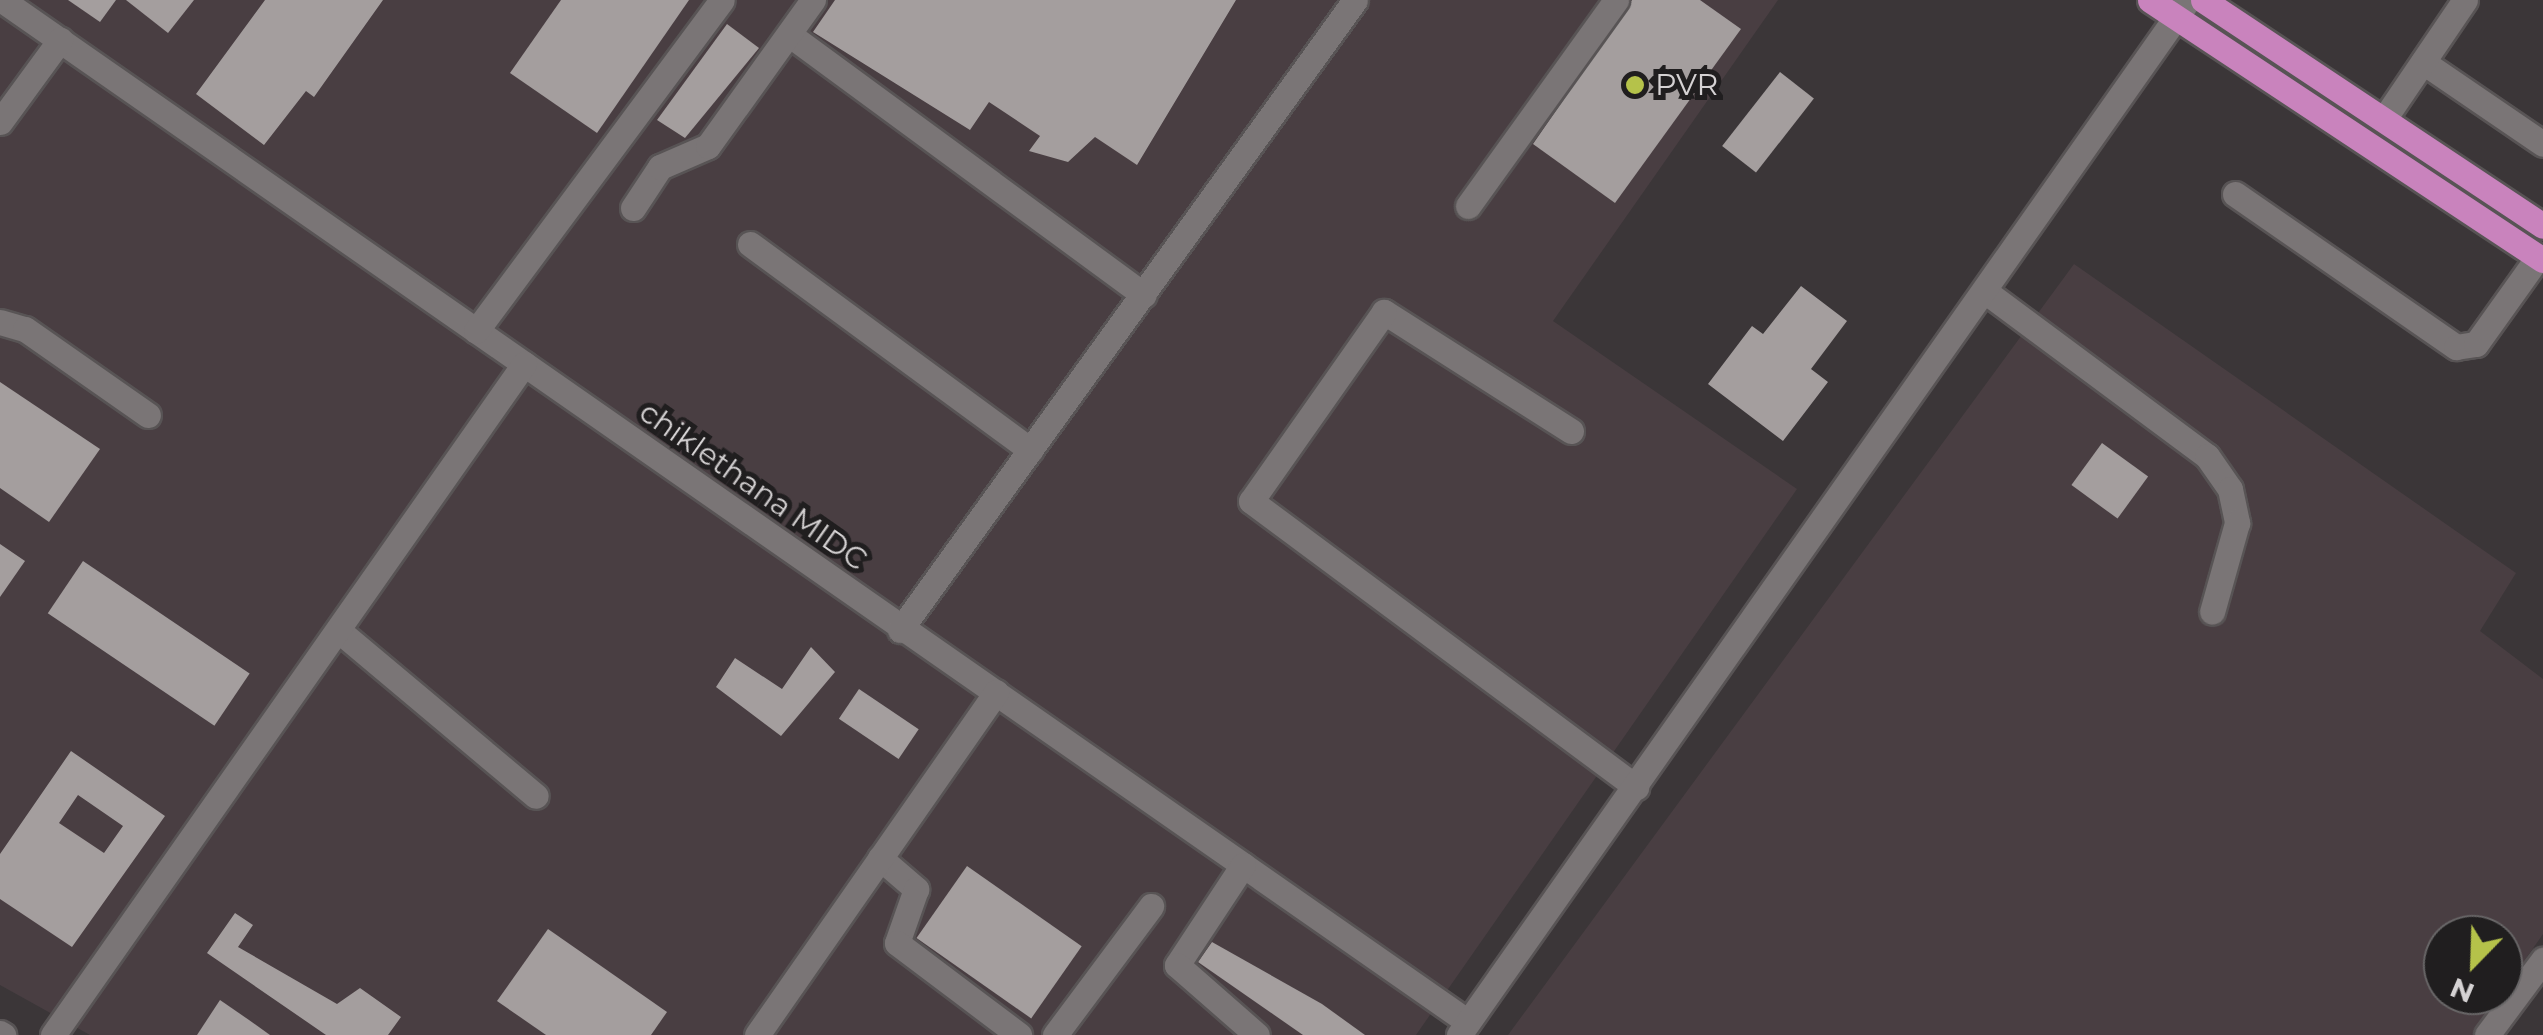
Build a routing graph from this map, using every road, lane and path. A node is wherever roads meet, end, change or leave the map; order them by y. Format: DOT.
graph roads {
  1 [pos="2,0"];
  2 [pos="722,0"];
  3 [pos="813,0"];
  4 [pos="1354,0"];
  5 [pos="1616,0"];
  6 [pos="2150,0"];
  7 [pos="2203,0"];
  8 [pos="2465,0"];
  9 [pos="2183,8"];
  10 [pos="790,35"];
  11 [pos="60,40"];
  12 [pos="2423,62"];
  13 [pos="2384,119"];
  14 [pos="0,122"];
  15 [pos="2543,144"];
  16 [pos="2235,194"];
  17 [pos="1468,206"];
  18 [pos="633,208"];
  19 [pos="2543,226"];
  20 [pos="750,244"];
  21 [pos="2541,258"];
  22 [pos="1986,292"];
  23 [pos="1144,294"];
  24 [pos="0,322"];
  25 [pos="476,331"];
  26 [pos="524,364"];
  27 [pos="148,415"];
  28 [pos="1571,431"];
  29 [pos="1030,450"];
  30 [pos="2212,612"];
  31 [pos="338,630"];
  32 [pos="900,630"];
  33 [pos="996,692"];
  34 [pos="1636,787"];
  35 [pos="536,796"];
  36 [pos="880,858"];
  37 [pos="1244,865"];
  38 [pos="1151,906"];
  39 [pos="2543,960"];
  40 [pos="1464,1028"];
  41 [pos="53,1035"];
  42 [pos="758,1035"];
  43 [pos="1019,1035"];
  44 [pos="1054,1035"];
  45 [pos="1257,1035"];
  46 [pos="2487,1035"];
  1 -- 11 [label="street, chiklethana MIDC"];
  2 -- 25 [label="street"];
  3 -- 10 [label="street"];
  4 -- 23 [label="street"];
  5 -- 17 [label="street"];
  6 -- 9 [label="main road"];
  7 -- 13 [label="main road"];
  8 -- 12 [label="street"];
  9 -- 21 [label="main road"];
  9 -- 22 [label="street"];
  10 -- 18 [label="street"];
  10 -- 23 [label="street"];
  11 -- 14 [label="street"];
  11 -- 25 [label="street, chiklethana MIDC"];
  12 -- 13 [label="street"];
  12 -- 15 [label="street"];
  13 -- 19 [label="main road"];
  16 -- 21 [label="street"];
  20 -- 29 [label="street"];
  22 -- 30 [label="street"];
  22 -- 34 [label="street"];
  23 -- 29 [label="street"];
  24 -- 27 [label="street"];
  25 -- 26 [label="street, chiklethana MIDC"];
  26 -- 31 [label="street"];
  26 -- 32 [label="street, chiklethana MIDC"];
  28 -- 34 [label="street"];
  29 -- 32 [label="street"];
  31 -- 35 [label="street"];
  31 -- 41 [label="street"];
  32 -- 33 [label="street, chiklethana MIDC"];
  33 -- 36 [label="street"];
  33 -- 37 [label="street, chiklethana MIDC"];
  34 -- 40 [label="street"];
  36 -- 42 [label="street"];
  36 -- 43 [label="street"];
  37 -- 40 [label="street, chiklethana MIDC"];
  37 -- 45 [label="street"];
  38 -- 44 [label="street"];
  39 -- 46 [label="street"];
}
